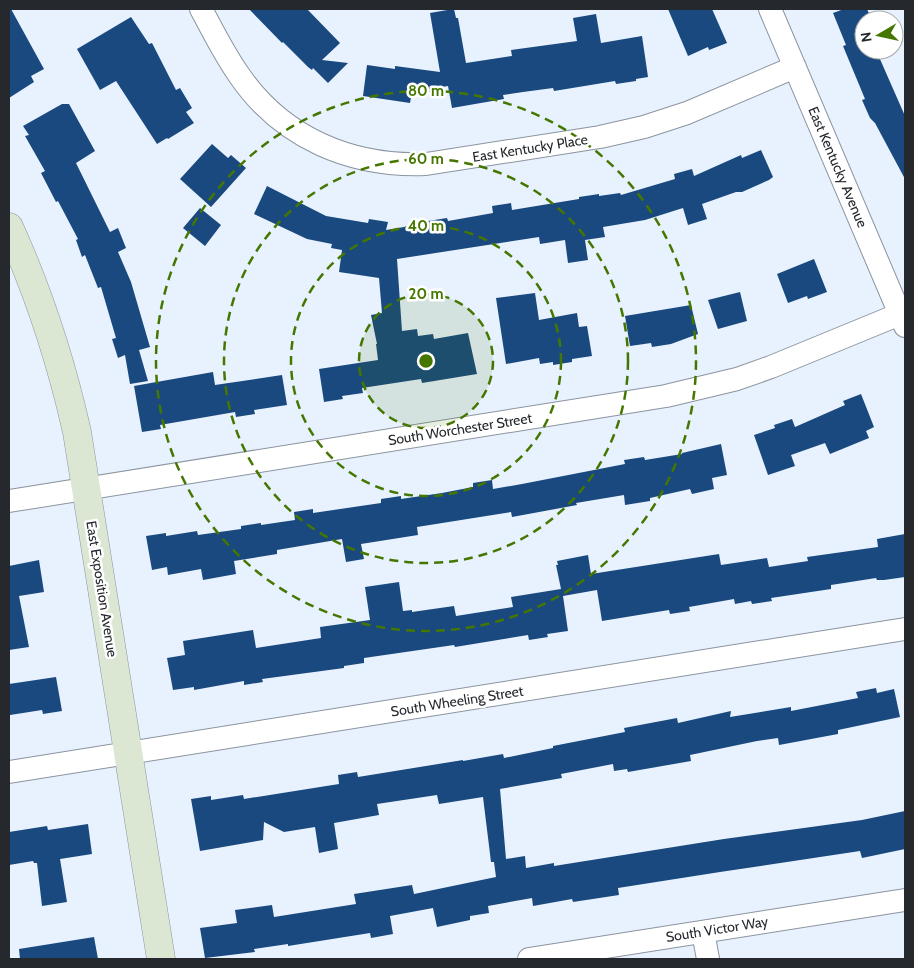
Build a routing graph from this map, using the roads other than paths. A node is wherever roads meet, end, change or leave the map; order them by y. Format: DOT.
graph roads {
  1 [pos="201,9"];
  2 [pos="770,9"];
  3 [pos="795,68"];
  4 [pos="9,227"];
  5 [pos="903,320"];
  6 [pos="86,489"];
  7 [pos="9,501"];
  8 [pos="905,629"];
  9 [pos="129,753"];
  10 [pos="9,772"];
  11 [pos="905,900"];
  12 [pos="703,932"];
  13 [pos="161,959"];
  14 [pos="529,959"];
  15 [pos="708,959"];
  1 -- 3 [label="street, East Kentucky Place"];
  2 -- 3 [label="street, East Kentucky Avenue"];
  3 -- 5 [label="street, East Kentucky Avenue"];
  4 -- 6 [label="street, East Exposition Avenue"];
  5 -- 6 [label="street, South Worchester Street"];
  6 -- 7 [label="street, South Worchester Street"];
  6 -- 9 [label="street, East Exposition Avenue"];
  8 -- 9 [label="street, South Wheeling Street"];
  9 -- 10 [label="street, South Wheeling Street"];
  9 -- 13 [label="street, East Exposition Avenue"];
  11 -- 12 [label="street, South Victor Way"];
  12 -- 14 [label="street, South Victor Way"];
  12 -- 15 [label="street"];
}
